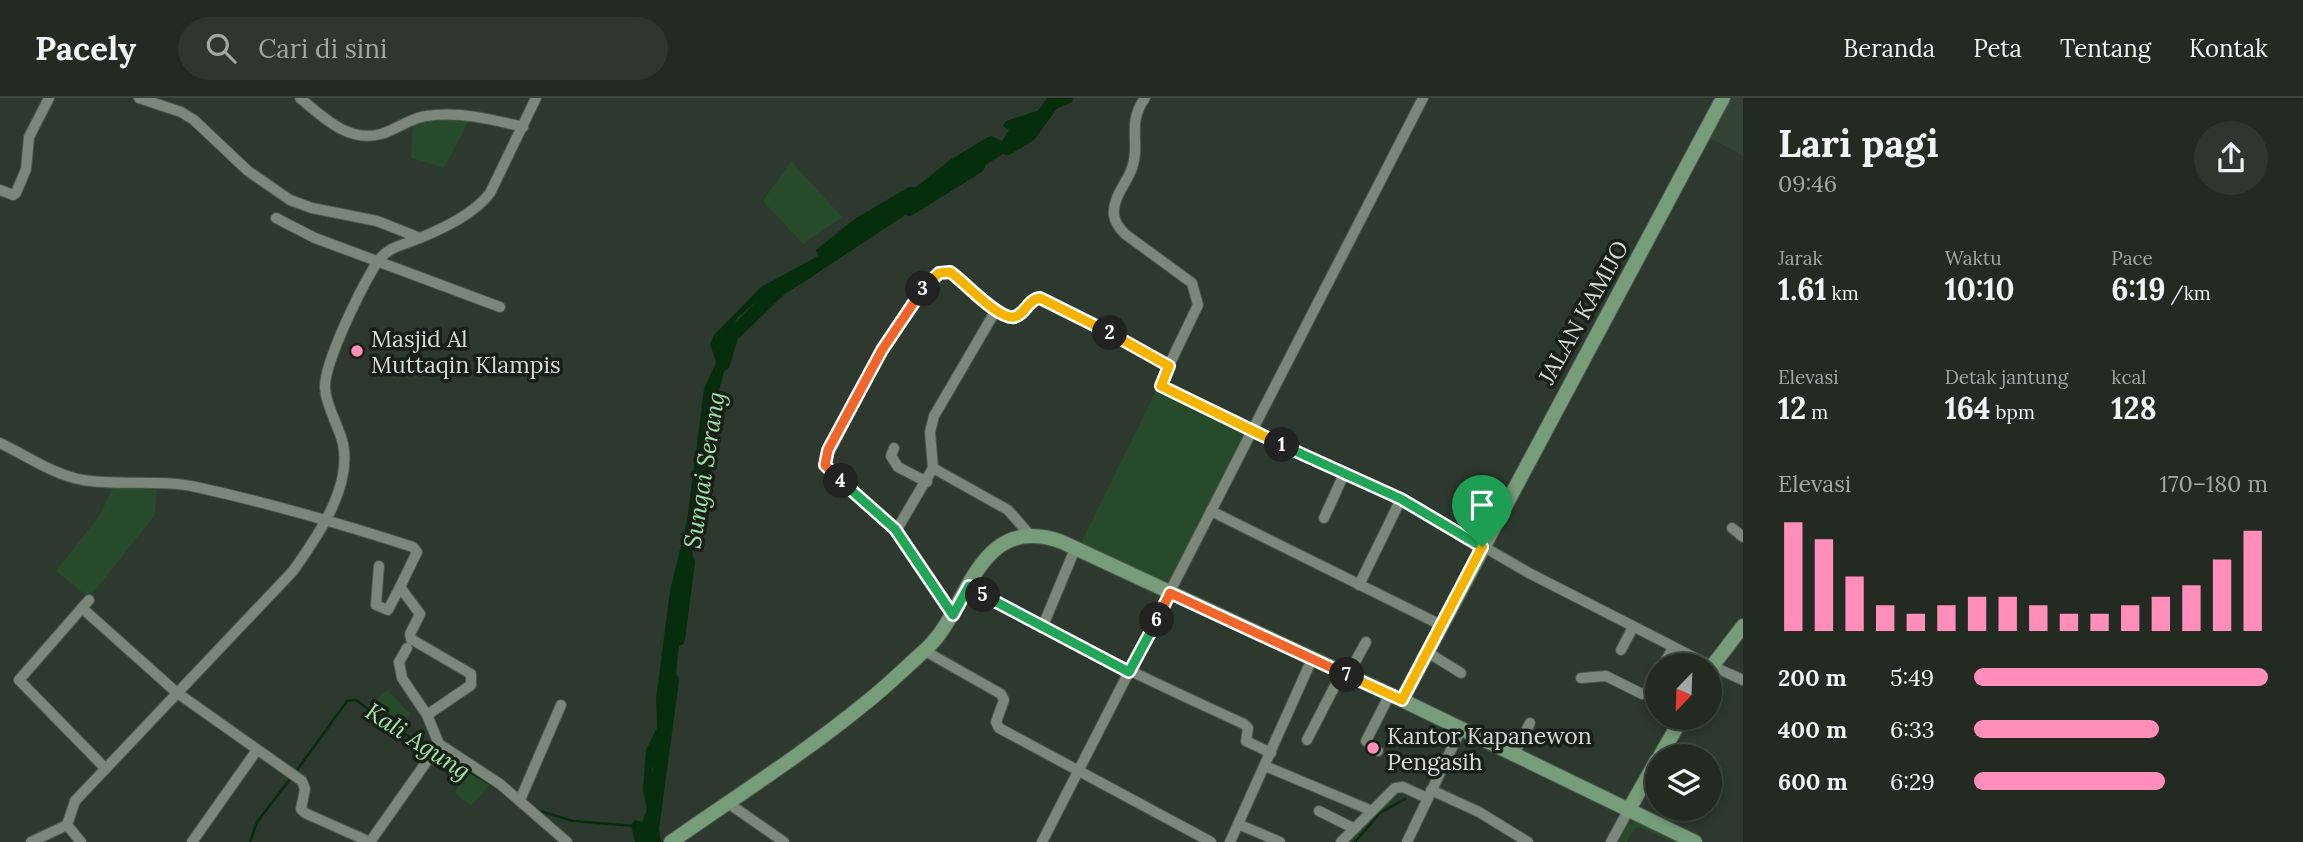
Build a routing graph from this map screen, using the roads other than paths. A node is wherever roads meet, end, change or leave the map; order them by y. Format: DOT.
graph roads {
  1 [pos="49,98"];
  2 [pos="139,98"];
  3 [pos="300,98"];
  4 [pos="536,98"];
  5 [pos="1145,98"];
  6 [pos="1423,98"];
  7 [pos="1723,98"];
  8 [pos="523,127"];
  9 [pos="0,190"];
  10 [pos="276,218"];
  11 [pos="420,238"];
  12 [pos="378,262"];
  13 [pos="500,307"];
  14 [pos="996,310"];
  15 [pos="1169,366"];
  16 [pos="1252,431"];
  17 [pos="0,443"];
  18 [pos="894,448"];
  19 [pos="933,468"];
  20 [pos="1345,472"];
  21 [pos="927,482"];
  22 [pos="1401,499"];
  23 [pos="1211,511"];
  24 [pos="326,518"];
  25 [pos="1324,518"];
  26 [pos="1732,528"];
  27 [pos="896,531"];
  28 [pos="1030,535"];
  29 [pos="1743,537"];
  30 [pos="1482,547"];
  31 [pos="1076,548"];
  32 [pos="379,566"];
  33 [pos="1360,585"];
  34 [pos="969,586"];
  35 [pos="400,587"];
  36 [pos="1170,593"];
  37 [pos="953,615"];
  38 [pos="1441,625"];
  39 [pos="1743,626"];
  40 [pos="1633,627"];
  41 [pos="1042,628"];
  42 [pos="1366,642"];
  43 [pos="407,648"];
  44 [pos="1673,648"];
  45 [pos="1621,650"];
  46 [pos="925,651"];
  47 [pos="1427,652"];
  48 [pos="1670,653"];
  49 [pos="1683,653"];
  50 [pos="1721,653"];
  51 [pos="1312,659"];
  52 [pos="1129,672"];
  53 [pos="1722,672"];
  54 [pos="1461,673"];
  55 [pos="1345,674"];
  56 [pos="1581,678"];
  57 [pos="1743,680"];
  58 [pos="176,692"];
  59 [pos="1645,693"];
  60 [pos="1396,697"];
  61 [pos="561,705"];
  62 [pos="427,715"];
  63 [pos="1530,723"];
  64 [pos="1461,729"];
  65 [pos="1307,740"];
  66 [pos="436,748"];
  67 [pos="257,750"];
  68 [pos="1378,751"];
  69 [pos="1271,753"];
  70 [pos="1513,755"];
  71 [pos="1265,766"];
  72 [pos="106,768"];
  73 [pos="1078,770"];
  74 [pos="1645,781"];
  75 [pos="1429,794"];
  76 [pos="522,801"];
  77 [pos="728,803"];
  78 [pos="1370,810"];
  79 [pos="1319,811"];
  80 [pos="1628,811"];
  81 [pos="1238,824"];
  82 [pos="67,825"];
  83 [pos="1353,828"];
  84 [pos="676,839"];
  85 [pos="1515,839"];
  86 [pos="30,842"];
  87 [pos="80,842"];
  88 [pos="192,842"];
  89 [pos="370,842"];
  90 [pos="567,842"];
  91 [pos="783,842"];
  92 [pos="1042,842"];
  93 [pos="1211,842"];
  94 [pos="1230,842"];
  95 [pos="1280,842"];
  96 [pos="1341,842"];
  97 [pos="1407,842"];
  98 [pos="1528,842"];
  99 [pos="1611,842"];
  100 [pos="1695,842"];
  1 -- 9 [label="street"];
  2 -- 11 [label="street"];
  3 -- 8 [label="street"];
  4 -- 8 [label="street"];
  5 -- 15 [label="street"];
  6 -- 16 [label="street"];
  7 -- 30 [label="main road, JALAN KAMIJO"];
  8 -- 11 [label="street"];
  10 -- 12 [label="street"];
  11 -- 12 [label="street"];
  12 -- 13 [label="street"];
  12 -- 24 [label="street"];
  14 -- 15 [label="street"];
  14 -- 19 [label="street"];
  14 -- 27 [label="street"];
  15 -- 16 [label="street"];
  16 -- 20 [label="street"];
  16 -- 23 [label="street"];
  17 -- 24 [label="street"];
  18 -- 21 [label="street"];
  19 -- 21 [label="street"];
  19 -- 28 [label="street"];
  20 -- 22 [label="street"];
  20 -- 25 [label="street"];
  21 -- 27 [label="street"];
  22 -- 30 [label="street"];
  22 -- 33 [label="street"];
  23 -- 33 [label="street"];
  23 -- 36 [label="street"];
  24 -- 35 [label="street"];
  24 -- 58 [label="street"];
  26 -- 29 [label="street"];
  27 -- 37 [label="street"];
  28 -- 31 [label="main road"];
  28 -- 34 [label="main road"];
  30 -- 38 [label="main road, JALAN KAMIJO"];
  30 -- 40 [label="street"];
  31 -- 36 [label="main road"];
  31 -- 41 [label="street"];
  32 -- 35 [label="street"];
  33 -- 38 [label="street"];
  34 -- 37 [label="main road"];
  34 -- 41 [label="street"];
  35 -- 62 [label="street"];
  36 -- 51 [label="main road"];
  36 -- 52 [label="street"];
  37 -- 46 [label="main road"];
  38 -- 47 [label="main road, JALAN KAMIJO"];
  39 -- 50 [label="main road"];
  40 -- 44 [label="street"];
  40 -- 45 [label="street"];
  41 -- 52 [label="street"];
  42 -- 55 [label="street"];
  43 -- 62 [label="street"];
  44 -- 48 [label="street"];
  44 -- 49 [label="street"];
  46 -- 73 [label="street"];
  46 -- 77 [label="main road"];
  47 -- 54 [label="street"];
  47 -- 60 [label="main road, JALAN KAMIJO"];
  51 -- 55 [label="main road"];
  51 -- 69 [label="street"];
  52 -- 69 [label="street"];
  52 -- 73 [label="street"];
  53 -- 57 [label="street"];
  55 -- 60 [label="main road"];
  55 -- 65 [label="street"];
  56 -- 59 [label="street"];
  58 -- 67 [label="street"];
  58 -- 72 [label="street"];
  58 -- 72 [label="street"];
  60 -- 64 [label="main road"];
  60 -- 68 [label="street"];
  61 -- 76 [label="street"];
  62 -- 66 [label="street"];
  63 -- 70 [label="street"];
  64 -- 70 [label="main road"];
  64 -- 75 [label="street"];
  66 -- 76 [label="street"];
  66 -- 89 [label="street"];
  67 -- 88 [label="street"];
  67 -- 89 [label="street"];
  69 -- 71 [label="street"];
  70 -- 80 [label="main road"];
  71 -- 78 [label="street"];
  71 -- 81 [label="street"];
  72 -- 82 [label="street"];
  73 -- 92 [label="street"];
  73 -- 93 [label="street"];
  74 -- 80 [label="main road"];
  75 -- 78 [label="street"];
  75 -- 85 [label="street"];
  75 -- 97 [label="street"];
  76 -- 90 [label="street"];
  77 -- 84 [label="main road"];
  77 -- 91 [label="street"];
  78 -- 83 [label="street"];
  79 -- 83 [label="street"];
  80 -- 99 [label="street"];
  80 -- 100 [label="main road"];
  81 -- 94 [label="street"];
  81 -- 95 [label="street"];
  82 -- 86 [label="street"];
  82 -- 87 [label="street"];
  83 -- 96 [label="street"];
  85 -- 98 [label="street"];
}
